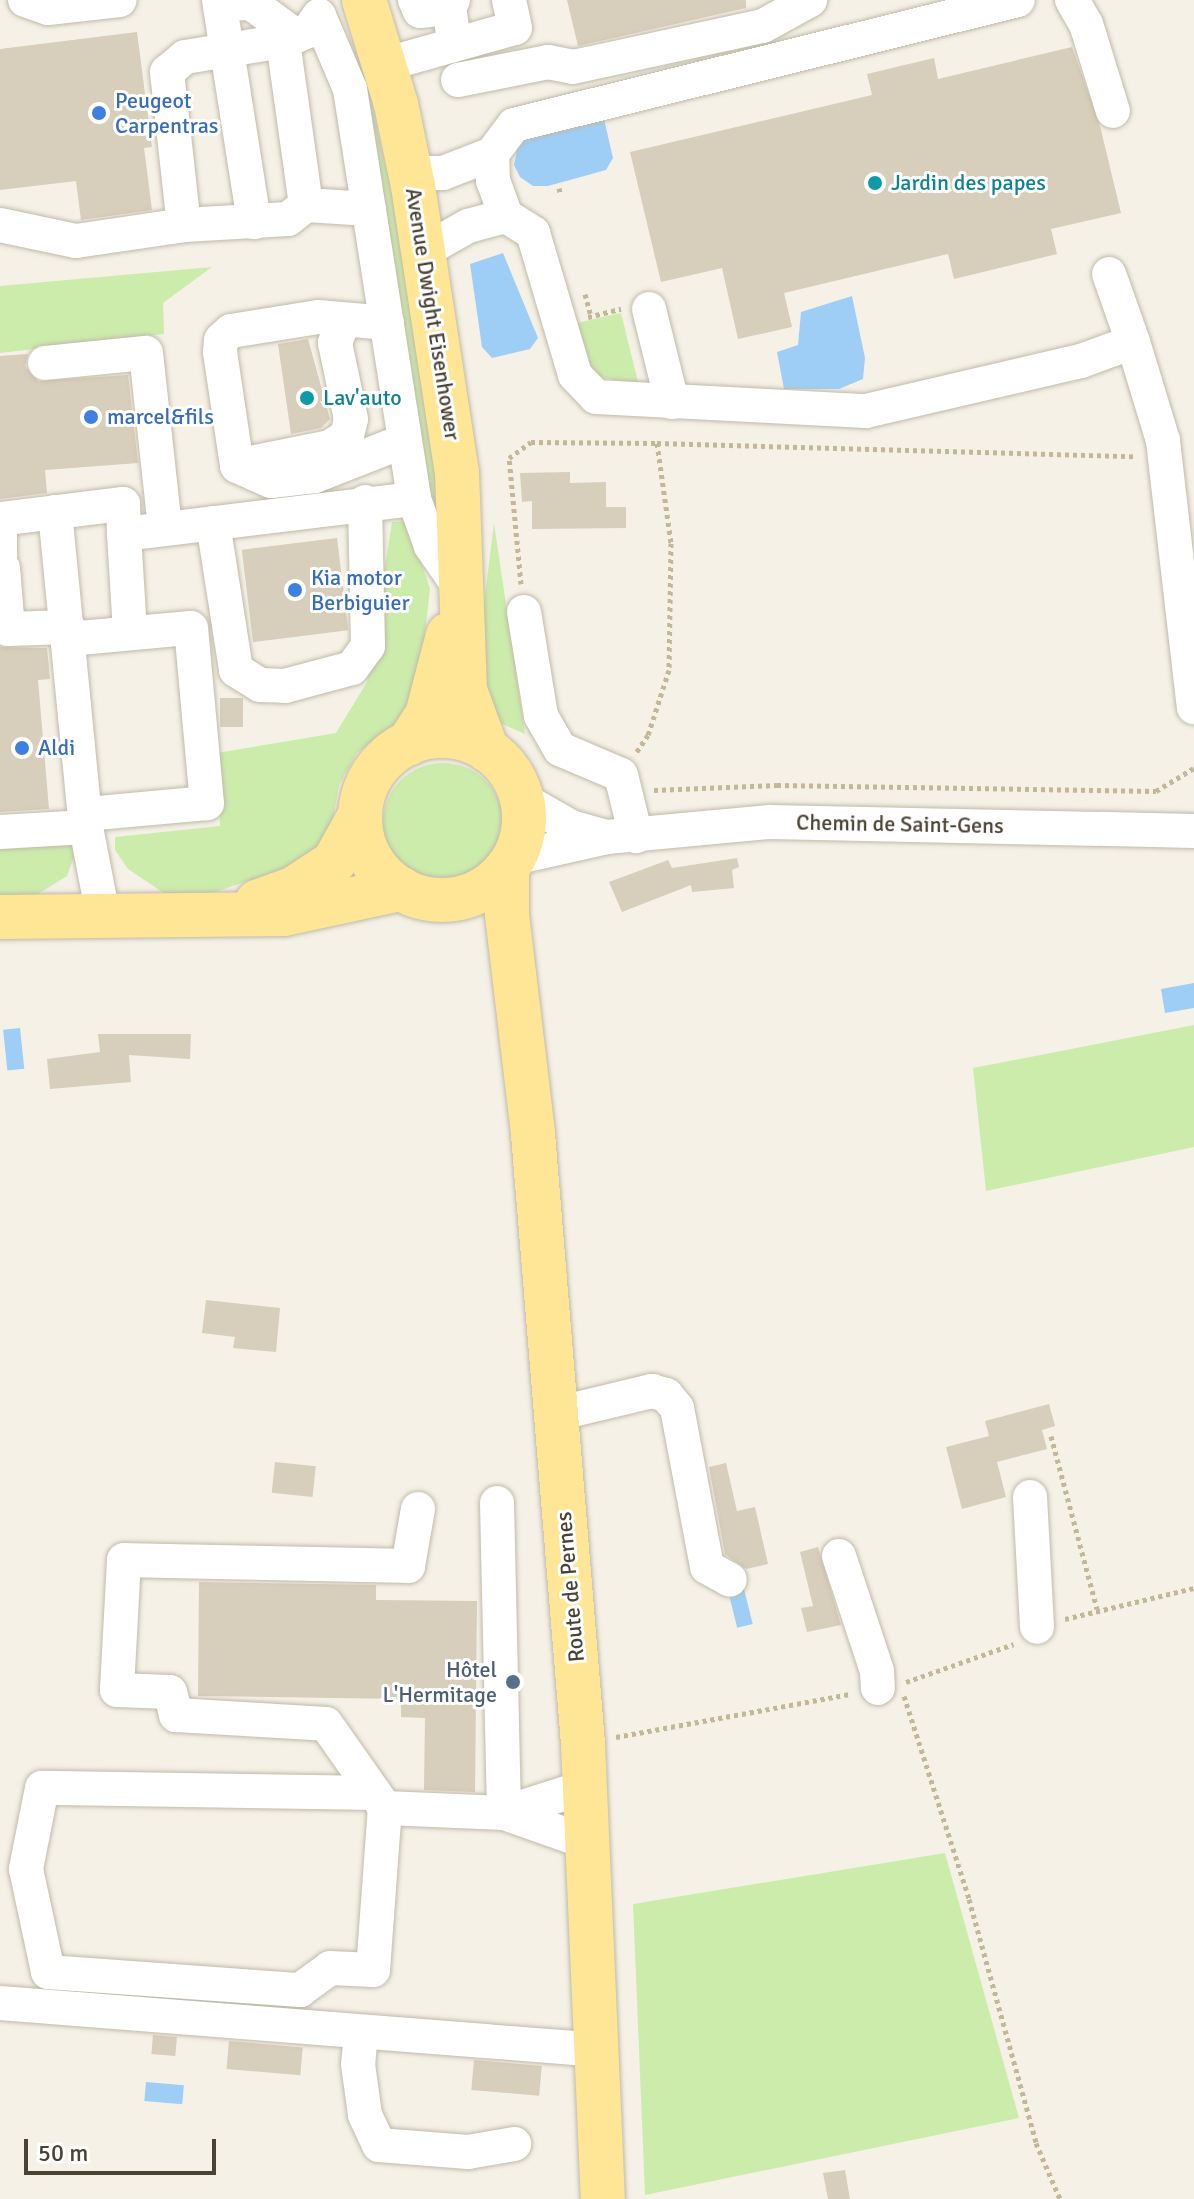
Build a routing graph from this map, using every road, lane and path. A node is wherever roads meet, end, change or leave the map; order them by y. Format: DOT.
graph roads {
  1 [pos="25,0"];
  2 [pos="120,0"];
  3 [pos="364,0"];
  4 [pos="415,0"];
  5 [pos="509,0"];
  6 [pos="810,0"];
  7 [pos="1018,0"];
  8 [pos="1072,0"];
  9 [pos="221,2"];
  10 [pos="451,4"];
  11 [pos="311,23"];
  12 [pos="455,44"];
  13 [pos="227,50"];
  14 [pos="379,56"];
  15 [pos="458,80"];
  16 [pos="1113,111"];
  17 [pos="492,154"];
  18 [pos="411,173"];
  19 [pos="306,205"];
  20 [pos="369,209"];
  21 [pos="506,216"];
  22 [pos="254,222"];
  23 [pos="0,225"];
  24 [pos="184,225"];
  25 [pos="424,251"];
  26 [pos="1109,274"];
  27 [pos="585,294"];
  28 [pos="649,309"];
  29 [pos="591,316"];
  30 [pos="581,318"];
  31 [pos="343,322"];
  32 [pos="387,323"];
  33 [pos="1133,342"];
  34 [pos="45,363"];
  35 [pos="672,402"];
  36 [pos="404,441"];
  37 [pos="657,443"];
  38 [pos="1148,457"];
  39 [pos="237,466"];
  40 [pos="414,499"];
  41 [pos="365,502"];
  42 [pos="55,512"];
  43 [pos="213,523"];
  44 [pos="165,528"];
  45 [pos="124,534"];
  46 [pos="1,568"];
  47 [pos="458,585"];
  48 [pos="524,612"];
  49 [pos="4,629"];
  50 [pos="69,633"];
  51 [pos="130,633"];
  52 [pos="1194,707"];
  53 [pos="408,744"];
  54 [pos="487,750"];
  55 [pos="1194,768"];
  56 [pos="625,785"];
  57 [pos="522,799"];
  58 [pos="360,815"];
  59 [pos="86,820"];
  60 [pos="1194,831"];
  61 [pos="0,832"];
  62 [pos="622,836"];
  63 [pos="511,863"];
  64 [pos="401,889"];
  65 [pos="447,900"];
  66 [pos="228,912"];
  67 [pos="103,915"];
  68 [pos="0,917"];
  69 [pos="514,977"];
  70 [pos="556,1414"];
  71 [pos="1051,1436"];
  72 [pos="1030,1497"];
  73 [pos="497,1503"];
  74 [pos="418,1509"];
  75 [pos="839,1556"];
  76 [pos="730,1580"];
  77 [pos="1097,1609"];
  78 [pos="1037,1627"];
  79 [pos="887,1687"];
  80 [pos="585,1787"];
  81 [pos="380,1800"];
  82 [pos="504,1813"];
  83 [pos="587,1842"];
  84 [pos="0,2003"];
  85 [pos="361,2032"];
  86 [pos="600,2050"];
  87 [pos="514,2144"];
  88 [pos="603,2199"];
  89 [pos="1060,2199"];
  1 -- 2 [label="street"];
  3 -- 14 [label="main road, Avenue Dwight Eisenhower"];
  4 -- 10 [label="street"];
  5 -- 12 [label="street"];
  6 -- 15 [label="street"];
  7 -- 17 [label="street"];
  8 -- 16 [label="street"];
  9 -- 11 [label="street"];
  9 -- 13 [label="street"];
  10 -- 12 [label="street"];
  11 -- 13 [label="street"];
  11 -- 14 [label="main road, Avenue Dwight Eisenhower"];
  11 -- 19 [label="street"];
  11 -- 20 [label="street"];
  12 -- 14 [label="street"];
  13 -- 22 [label="street"];
  13 -- 24 [label="street"];
  14 -- 18 [label="main road, Avenue Dwight Eisenhower"];
  17 -- 18 [label="street"];
  17 -- 21 [label="street"];
  18 -- 25 [label="main road, Avenue Dwight Eisenhower"];
  19 -- 20 [label="street"];
  19 -- 22 [label="street"];
  20 -- 32 [label="street"];
  21 -- 25 [label="street"];
  21 -- 35 [label="street"];
  22 -- 24 [label="street"];
  23 -- 24 [label="street"];
  25 -- 47 [label="main road, Avenue Dwight Eisenhower"];
  26 -- 33 [label="street"];
  27 -- 29 [label="path"];
  28 -- 29 [label="path"];
  28 -- 35 [label="street"];
  29 -- 30 [label="path"];
  31 -- 32 [label="street"];
  31 -- 39 [label="street"];
  31 -- 39 [label="street"];
  32 -- 36 [label="street"];
  33 -- 35 [label="street"];
  33 -- 52 [label="street"];
  34 -- 44 [label="street"];
  36 -- 39 [label="street"];
  36 -- 40 [label="street"];
  37 -- 38 [label="path"];
  37 -- 48 [label="path"];
  37 -- 56 [label="path"];
  40 -- 41 [label="street"];
  40 -- 47 [label="street"];
  41 -- 43 [label="street"];
  41 -- 43 [label="street"];
  42 -- 45 [label="street"];
  42 -- 46 [label="street"];
  42 -- 50 [label="street"];
  43 -- 44 [label="street"];
  44 -- 45 [label="street"];
  45 -- 51 [label="street"];
  46 -- 49 [label="street"];
  47 -- 53 [label="main road, Avenue Dwight Eisenhower"];
  47 -- 54 [label="main road, Avenue Dwight Eisenhower"];
  48 -- 56 [label="street"];
  49 -- 50 [label="street"];
  50 -- 51 [label="street"];
  50 -- 59 [label="street"];
  51 -- 59 [label="street"];
  53 -- 54 [label="main road"];
  53 -- 58 [label="main road"];
  54 -- 57 [label="main road"];
  55 -- 56 [label="path"];
  56 -- 62 [label="street"];
  57 -- 62 [label="street, Chemin de Saint-Gens"];
  57 -- 63 [label="main road"];
  58 -- 64 [label="main road"];
  58 -- 66 [label="main road"];
  59 -- 61 [label="street"];
  59 -- 67 [label="street"];
  60 -- 62 [label="street, Chemin de Saint-Gens"];
  62 -- 63 [label="street, Chemin de Saint-Gens"];
  63 -- 65 [label="main road"];
  63 -- 69 [label="main road, Route de Pernes"];
  64 -- 65 [label="main road"];
  64 -- 66 [label="main road"];
  65 -- 69 [label="main road"];
  66 -- 67 [label="main road"];
  67 -- 68 [label="main road"];
  69 -- 70 [label="main road, Route de Pernes"];
  70 -- 76 [label="street"];
  70 -- 80 [label="main road, Route de Pernes"];
  71 -- 77 [label="path"];
  72 -- 78 [label="street"];
  73 -- 82 [label="street"];
  74 -- 81 [label="street"];
  75 -- 79 [label="street"];
  79 -- 89 [label="path"];
  80 -- 82 [label="street"];
  80 -- 83 [label="main road, Route de Pernes"];
  81 -- 81 [label="street"];
  81 -- 82 [label="street"];
  82 -- 83 [label="street"];
  83 -- 86 [label="main road, Route de Pernes"];
  84 -- 85 [label="street"];
  85 -- 86 [label="street"];
  85 -- 87 [label="street"];
  86 -- 88 [label="main road, Route de Pernes"];
}
